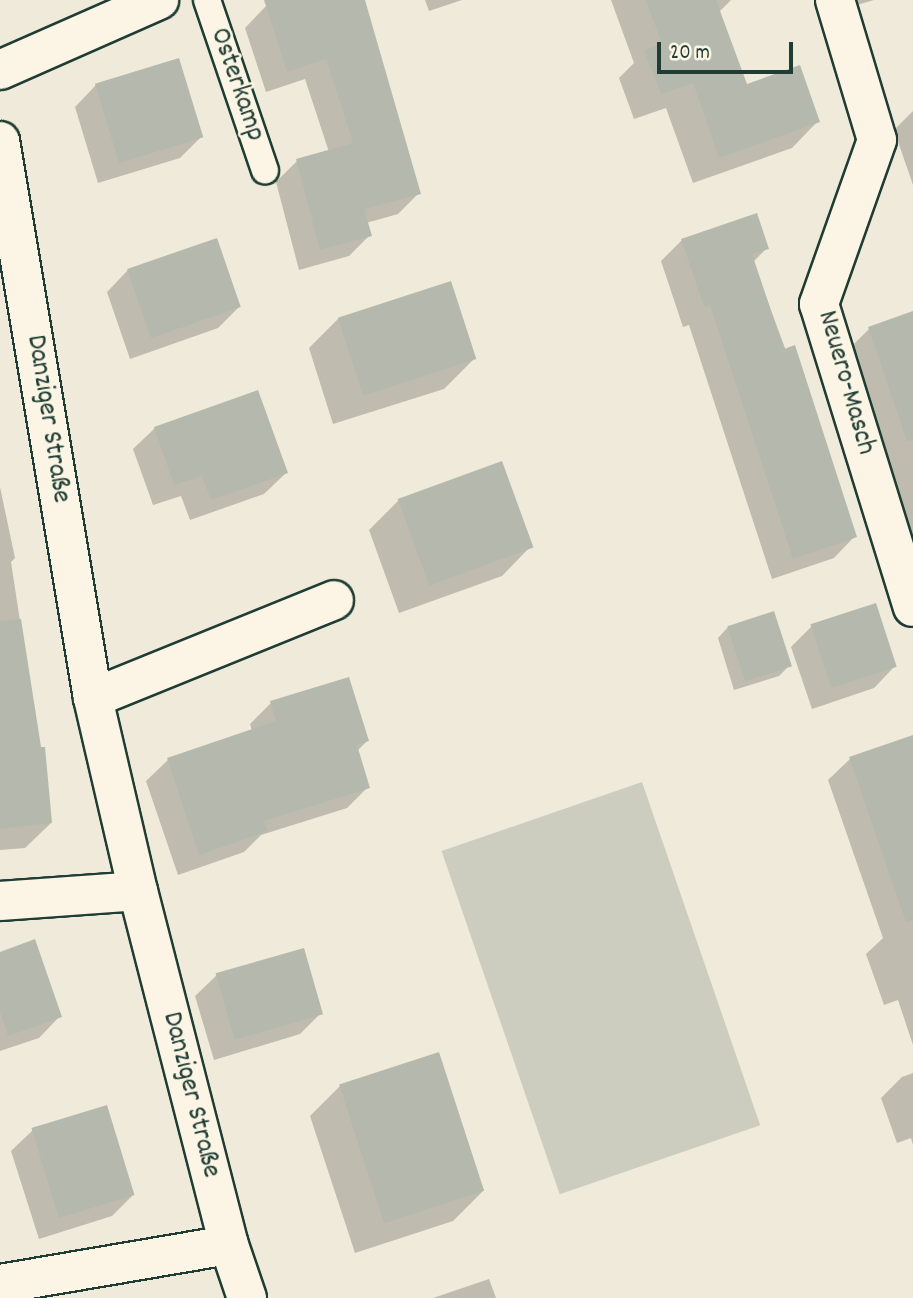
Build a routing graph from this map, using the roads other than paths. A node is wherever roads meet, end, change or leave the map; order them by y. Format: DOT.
graph roads {
  1 [pos="159,0"];
  2 [pos="207,0"];
  3 [pos="835,0"];
  4 [pos="0,70"];
  5 [pos="0,141"];
  6 [pos="265,170"];
  7 [pos="334,600"];
  8 [pos="913,607"];
  9 [pos="93,698"];
  10 [pos="138,891"];
  11 [pos="0,901"];
  12 [pos="229,1245"];
  13 [pos="0,1284"];
  14 [pos="247,1298"];
  1 -- 4 [label="street"];
  2 -- 6 [label="lane, Osterkamp"];
  3 -- 8 [label="street, Neuero-Masch"];
  5 -- 9 [label="street, Danziger Straße"];
  7 -- 9 [label="street"];
  9 -- 10 [label="street, Danziger Straße"];
  10 -- 11 [label="street"];
  10 -- 12 [label="street, Danziger Straße"];
  12 -- 13 [label="street"];
  12 -- 14 [label="street, Danziger Straße"];
}
